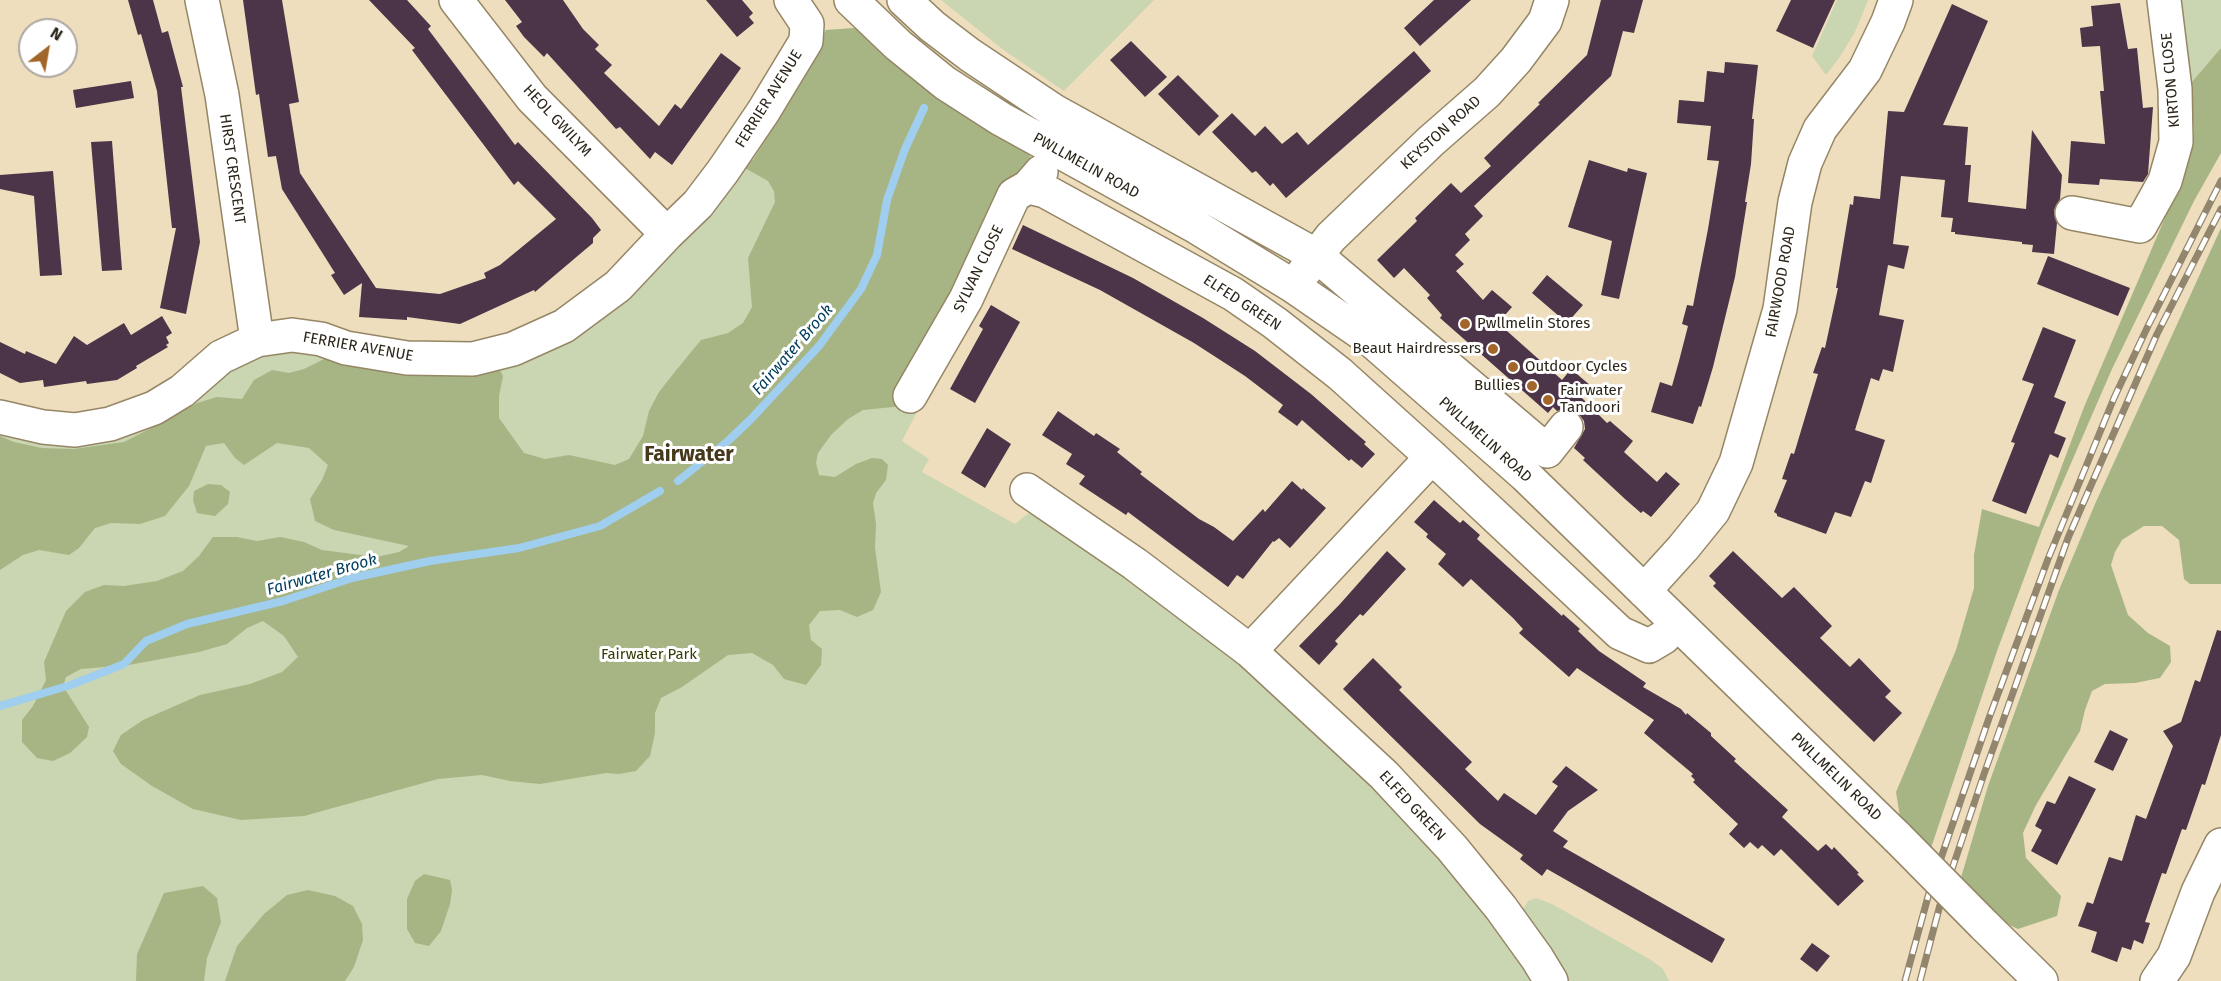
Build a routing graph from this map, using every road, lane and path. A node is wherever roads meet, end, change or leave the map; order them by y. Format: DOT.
graph roads {
  1 [pos="202,0"];
  2 [pos="456,0"];
  3 [pos="791,0"];
  4 [pos="850,0"];
  5 [pos="904,0"];
  6 [pos="1552,0"];
  7 [pos="1896,0"];
  8 [pos="2164,0"];
  9 [pos="1054,148"];
  10 [pos="1028,187"];
  11 [pos="2072,213"];
  12 [pos="667,234"];
  13 [pos="1317,256"];
  14 [pos="1293,286"];
  15 [pos="257,340"];
  16 [pos="910,396"];
  17 [pos="0,417"];
  18 [pos="1566,427"];
  19 [pos="1432,457"];
  20 [pos="1027,490"];
  21 [pos="1644,591"];
  22 [pos="1676,623"];
  23 [pos="1250,651"];
  24 [pos="2221,845"];
  25 [pos="1551,981"];
  26 [pos="2042,981"];
  27 [pos="2157,981"];
  1 -- 15 [label="street, HIRST CRESCENT"];
  2 -- 12 [label="street, HEOL GWILYM"];
  3 -- 12 [label="street, FERRIER AVENUE"];
  4 -- 9 [label="street, PWLLMELIN ROAD"];
  5 -- 13 [label="street, PWLLMELIN ROAD"];
  6 -- 13 [label="street, KEYSTON ROAD"];
  7 -- 21 [label="street, FAIRWOOD ROAD"];
  8 -- 11 [label="street, KIRTON CLOSE"];
  9 -- 10 [label="street, SYLVAN CLOSE"];
  9 -- 14 [label="street, PWLLMELIN ROAD"];
  10 -- 16 [label="street, SYLVAN CLOSE"];
  10 -- 19 [label="street, ELFED GREEN"];
  12 -- 15 [label="street, FERRIER AVENUE"];
  13 -- 14 [label="street, KEYSTON ROAD"];
  13 -- 18 [label="street, PWLLMELIN ROAD"];
  14 -- 21 [label="street, PWLLMELIN ROAD"];
  15 -- 17 [label="street, FERRIER AVENUE"];
  19 -- 22 [label="street, ELFED GREEN"];
  19 -- 23 [label="street"];
  20 -- 23 [label="street, ELFED GREEN"];
  21 -- 22 [label="street, PWLLMELIN ROAD"];
  22 -- 26 [label="street, PWLLMELIN ROAD, bridge"];
  23 -- 25 [label="street, ELFED GREEN"];
  24 -- 27 [label="street"];
}
